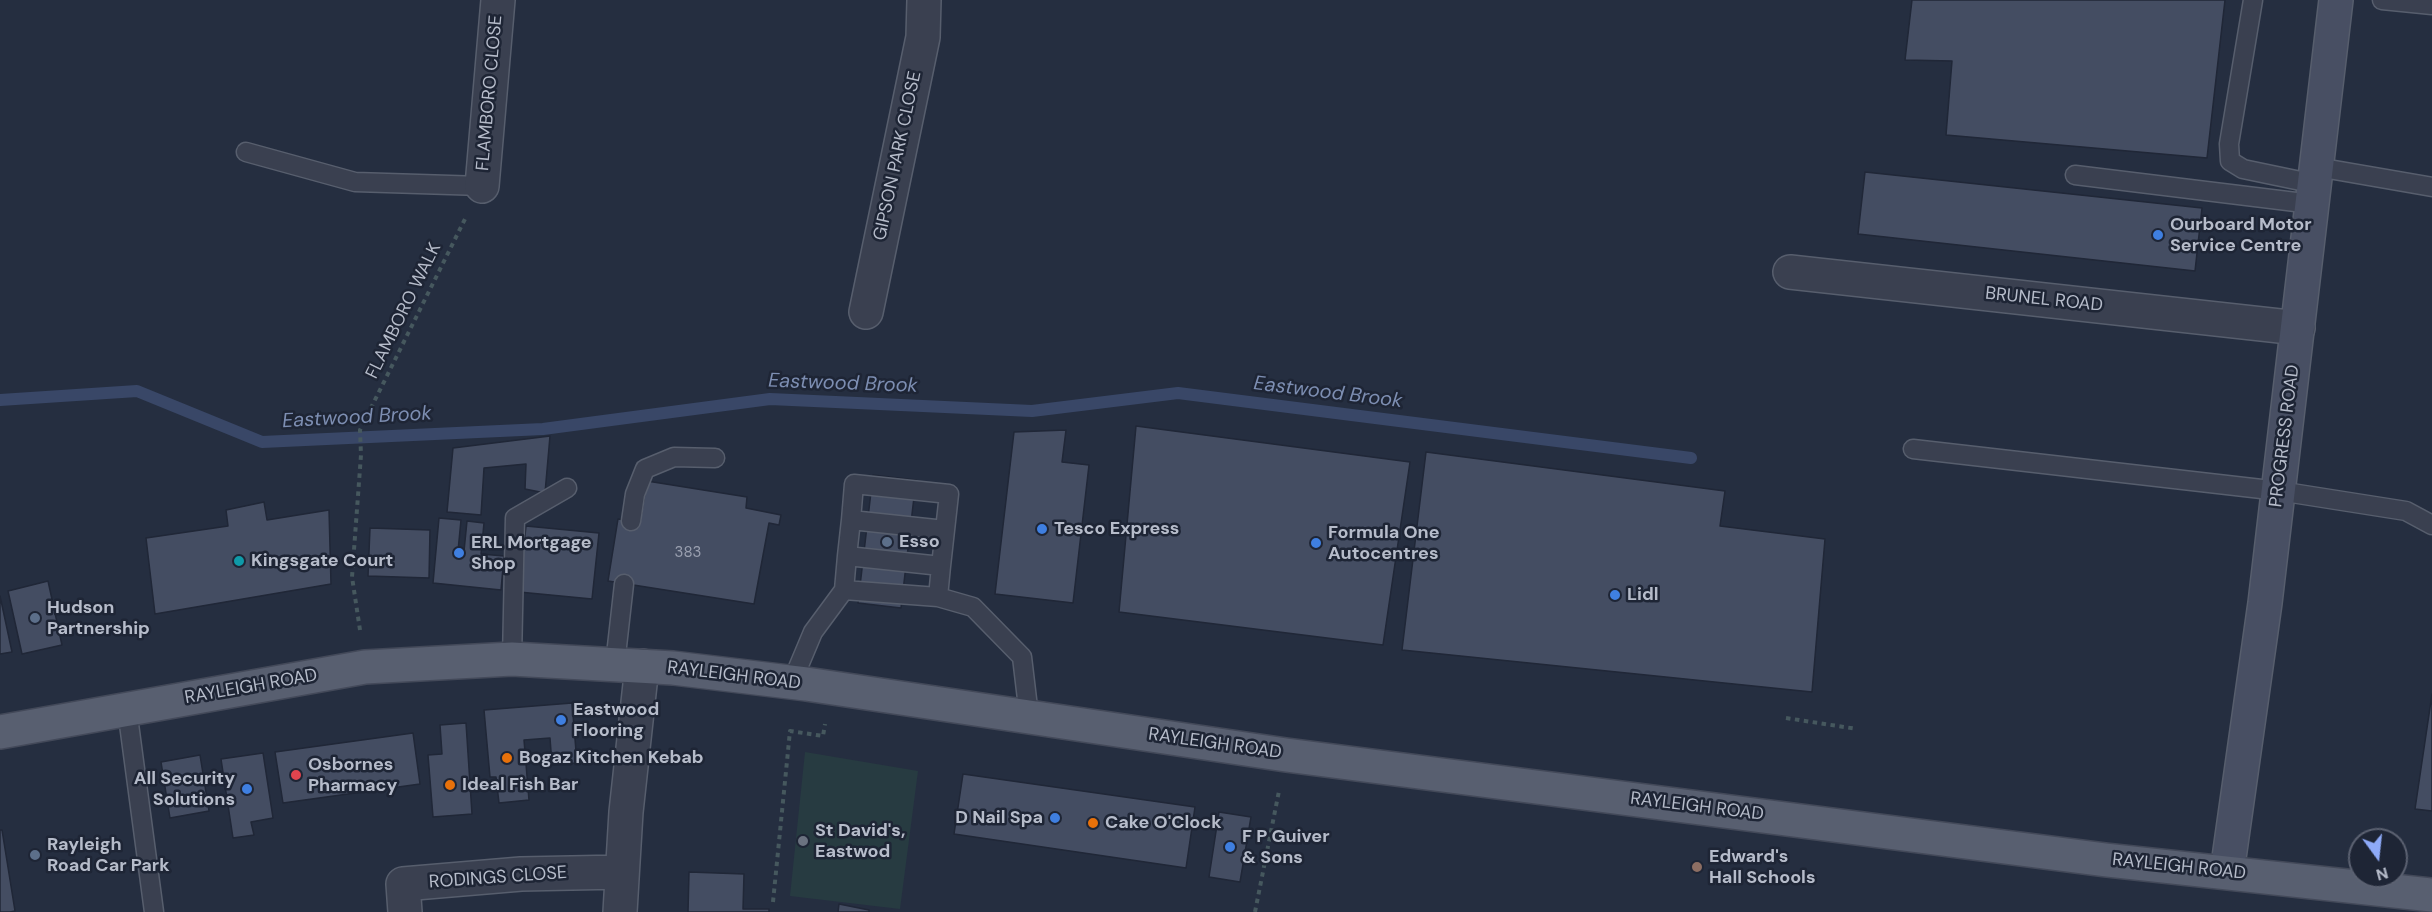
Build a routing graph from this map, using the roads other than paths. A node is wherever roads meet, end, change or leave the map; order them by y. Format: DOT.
graph roads {
  1 [pos="498,0"];
  2 [pos="924,0"];
  3 [pos="2253,0"];
  4 [pos="2336,0"];
  5 [pos="2382,0"];
  6 [pos="2432,5"];
  7 [pos="246,152"];
  8 [pos="2075,175"];
  9 [pos="2315,185"];
  10 [pos="482,186"];
  11 [pos="2432,187"];
  12 [pos="1790,272"];
  13 [pos="867,312"];
  14 [pos="2298,328"];
  15 [pos="1913,449"];
  16 [pos="715,458"];
  17 [pos="567,488"];
  18 [pos="2279,491"];
  19 [pos="850,520"];
  20 [pos="632,521"];
  21 [pos="2432,525"];
  22 [pos="945,530"];
  23 [pos="847,556"];
  24 [pos="941,566"];
  25 [pos="624,584"];
  26 [pos="843,590"];
  27 [pos="938,597"];
  28 [pos="512,659"];
  29 [pos="628,665"];
  30 [pos="792,682"];
  31 [pos="127,709"];
  32 [pos="1029,716"];
  33 [pos="0,732"];
  34 [pos="622,872"];
  35 [pos="2227,872"];
  36 [pos="2432,895"];
  37 [pos="154,912"];
  38 [pos="405,912"];
  39 [pos="620,912"];
  1 -- 10 [label="street, FLAMBORO CLOSE"];
  2 -- 13 [label="street, GIPSON PARK CLOSE"];
  3 -- 9 [label="lane"];
  4 -- 9 [label="street, PROGRESS ROAD"];
  5 -- 6 [label="lane"];
  7 -- 10 [label="lane"];
  8 -- 9 [label="lane"];
  9 -- 11 [label="lane"];
  9 -- 14 [label="street, PROGRESS ROAD"];
  12 -- 14 [label="street, BRUNEL ROAD"];
  14 -- 18 [label="street, PROGRESS ROAD"];
  15 -- 18 [label="lane"];
  16 -- 20 [label="lane"];
  17 -- 28 [label="lane"];
  18 -- 21 [label="lane"];
  18 -- 35 [label="street, PROGRESS ROAD"];
  19 -- 22 [label="lane"];
  19 -- 22 [label="lane"];
  19 -- 23 [label="lane"];
  22 -- 24 [label="lane"];
  23 -- 24 [label="lane"];
  23 -- 26 [label="lane"];
  24 -- 27 [label="lane"];
  25 -- 29 [label="lane"];
  26 -- 27 [label="lane"];
  26 -- 30 [label="lane"];
  27 -- 32 [label="lane"];
  28 -- 29 [label="main road, RAYLEIGH ROAD"];
  28 -- 31 [label="main road, RAYLEIGH ROAD"];
  29 -- 30 [label="main road, RAYLEIGH ROAD"];
  29 -- 34 [label="street"];
  30 -- 32 [label="main road, RAYLEIGH ROAD"];
  31 -- 33 [label="main road, RAYLEIGH ROAD"];
  31 -- 37 [label="lane"];
  32 -- 35 [label="main road, RAYLEIGH ROAD"];
  34 -- 38 [label="street, RODINGS CLOSE"];
  34 -- 39 [label="street"];
  35 -- 36 [label="main road, RAYLEIGH ROAD"];
}
